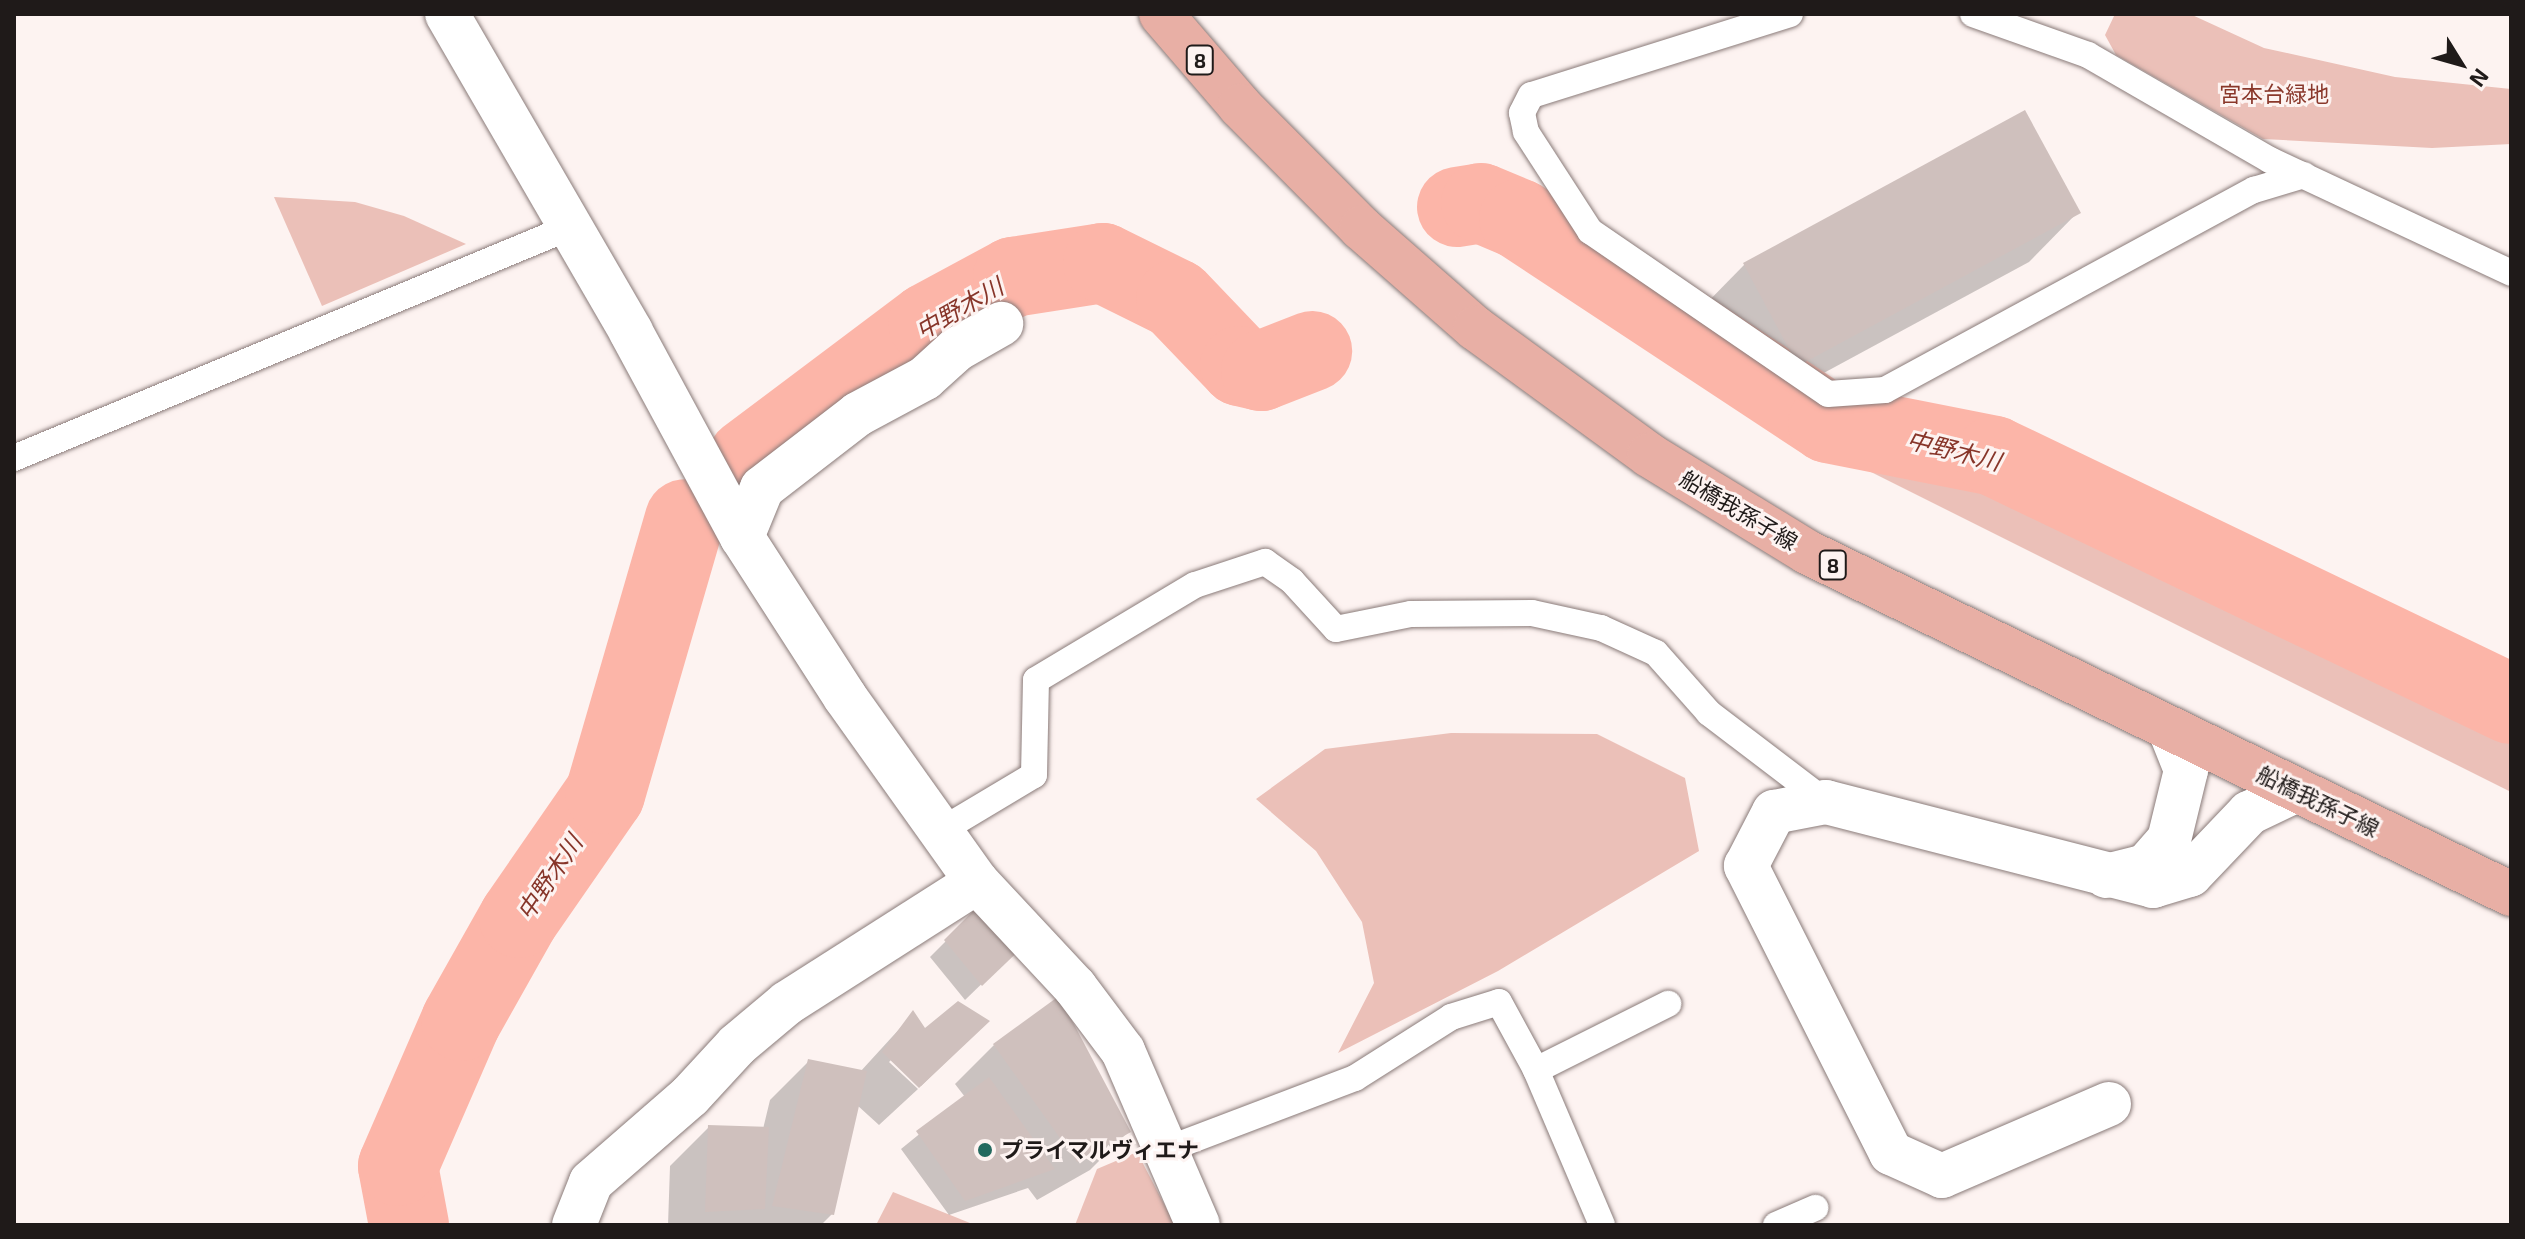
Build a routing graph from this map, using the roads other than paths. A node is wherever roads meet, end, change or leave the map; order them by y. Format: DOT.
graph roads {
  1 [pos="447,14"];
  2 [pos="1161,14"];
  3 [pos="1790,14"];
  4 [pos="1973,14"];
  5 [pos="2304,175"];
  6 [pos="568,228"];
  7 [pos="2511,273"];
  8 [pos="1001,324"];
  9 [pos="14,458"];
  10 [pos="742,537"];
  11 [pos="2170,730"];
  12 [pos="2295,791"];
  13 [pos="1826,802"];
  14 [pos="942,830"];
  15 [pos="2104,877"];
  16 [pos="977,882"];
  17 [pos="2511,894"];
  18 [pos="1668,1004"];
  19 [pos="1536,1070"];
  20 [pos="2109,1104"];
  21 [pos="1168,1149"];
  22 [pos="1815,1208"];
  23 [pos="574,1225"];
  24 [pos="1198,1225"];
  25 [pos="1602,1225"];
  26 [pos="1776,1225"];
  1 -- 6 [label="street"];
  2 -- 11 [label="main road, 船橋我孫子線 / 8"];
  3 -- 5 [label="lane"];
  4 -- 5 [label="lane"];
  5 -- 7 [label="lane"];
  6 -- 9 [label="lane"];
  6 -- 10 [label="street"];
  8 -- 10 [label="street"];
  10 -- 14 [label="street"];
  11 -- 12 [label="main road, 船橋我孫子線 / 8"];
  11 -- 15 [label="street"];
  12 -- 15 [label="street"];
  12 -- 17 [label="main road, 船橋我孫子線 / 8"];
  13 -- 14 [label="lane"];
  13 -- 15 [label="street"];
  13 -- 20 [label="street"];
  14 -- 16 [label="street"];
  16 -- 21 [label="street"];
  16 -- 23 [label="street"];
  18 -- 19 [label="lane"];
  19 -- 21 [label="lane"];
  19 -- 25 [label="lane"];
  21 -- 24 [label="street"];
  22 -- 26 [label="lane"];
}
